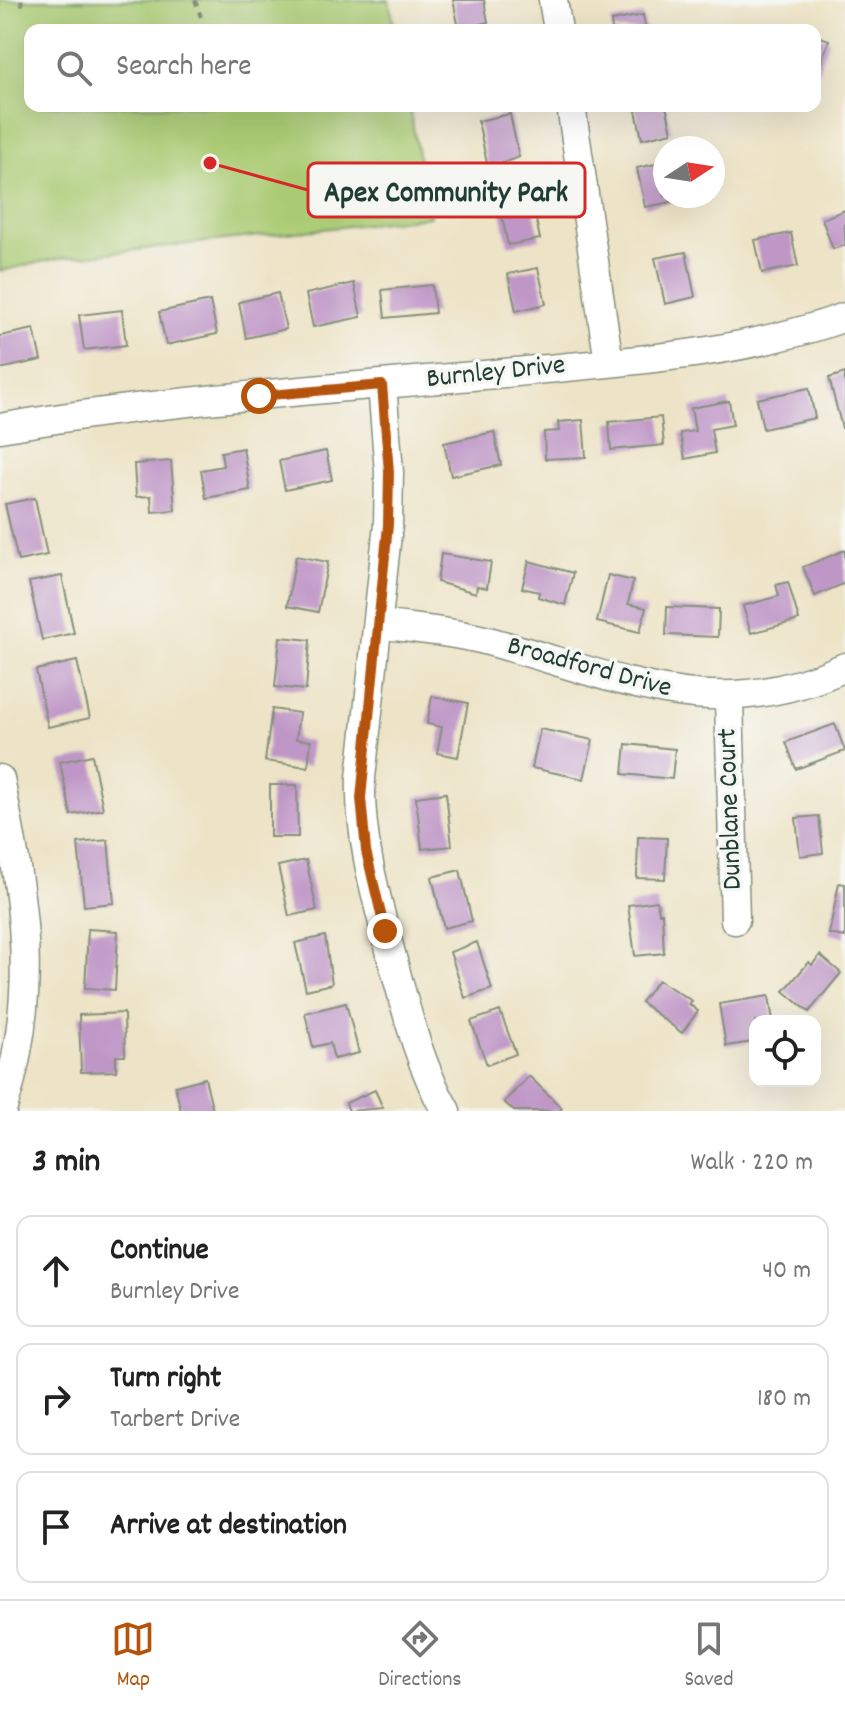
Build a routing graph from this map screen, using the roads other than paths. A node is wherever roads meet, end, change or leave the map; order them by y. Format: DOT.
graph roads {
  1 [pos="553,0"];
  2 [pos="557,24"];
  3 [pos="572,112"];
  4 [pos="845,317"];
  5 [pos="609,363"];
  6 [pos="382,385"];
  7 [pos="0,428"];
  8 [pos="378,624"];
  9 [pos="845,667"];
  10 [pos="729,698"];
  11 [pos="0,779"];
  12 [pos="735,920"];
  13 [pos="6,1110"];
  14 [pos="446,1111"];
  1 -- 2 [label="street"];
  3 -- 5 [label="street"];
  4 -- 5 [label="street, Burnley Drive"];
  5 -- 6 [label="street, Burnley Drive"];
  6 -- 7 [label="street, Burnley Drive"];
  6 -- 8 [label="street"];
  8 -- 10 [label="street, Broadford Drive"];
  8 -- 14 [label="street"];
  9 -- 10 [label="street, Broadford Drive"];
  10 -- 12 [label="street, Dunblane Court"];
  11 -- 13 [label="street"];
}
